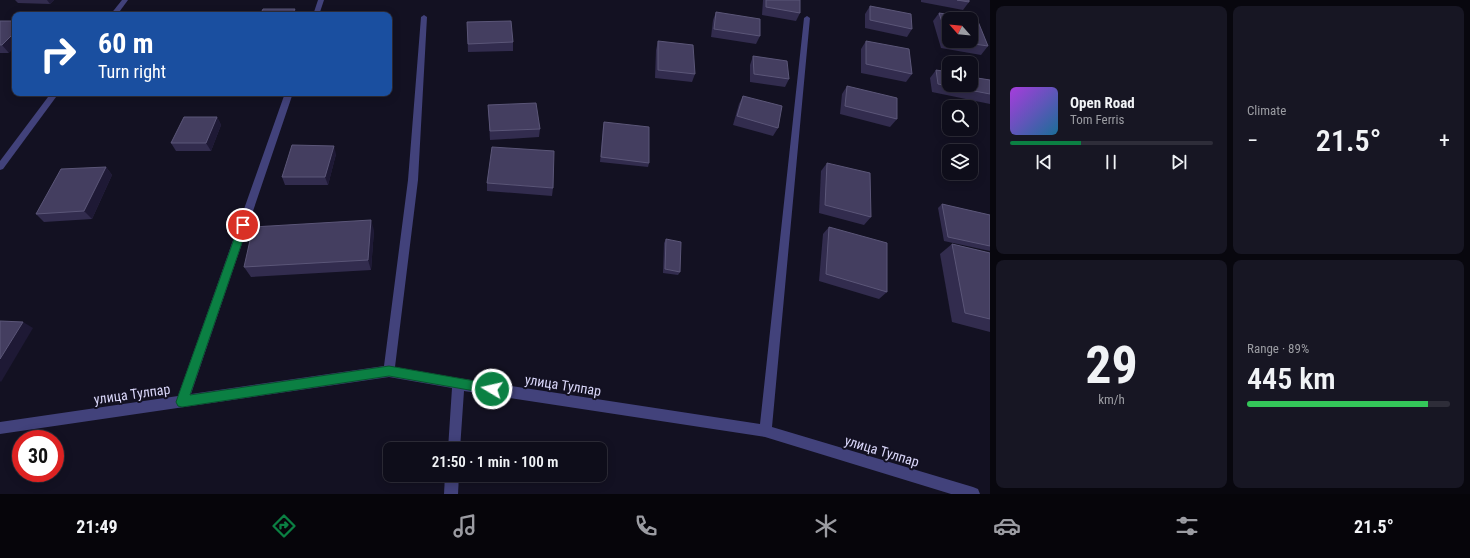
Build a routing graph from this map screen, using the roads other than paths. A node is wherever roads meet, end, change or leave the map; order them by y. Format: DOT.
graph roads {
  1 [pos="125,0"];
  2 [pos="321,0"];
  3 [pos="116,12"];
  4 [pos="317,12"];
  5 [pos="424,17"];
  6 [pos="807,18"];
  7 [pos="53,96"];
  8 [pos="288,96"];
  9 [pos="0,167"];
  10 [pos="389,371"];
  11 [pos="458,384"];
  12 [pos="182,402"];
  13 [pos="0,428"];
  14 [pos="765,431"];
  15 [pos="454,442"];
  16 [pos="452,482"];
  17 [pos="451,494"];
  18 [pos="973,494"];
  1 -- 3 [label="street"];
  2 -- 4 [label="street"];
  5 -- 10 [label="street"];
  6 -- 14 [label="street"];
  7 -- 9 [label="street"];
  8 -- 12 [label="street"];
  10 -- 11 [label="street, улица Тулпар"];
  10 -- 12 [label="street, улица Тулпар"];
  11 -- 14 [label="street, улица Тулпар"];
  11 -- 15 [label="street"];
  12 -- 13 [label="street, улица Тулпар"];
  14 -- 18 [label="street, улица Тулпар"];
  16 -- 17 [label="street"];
}
